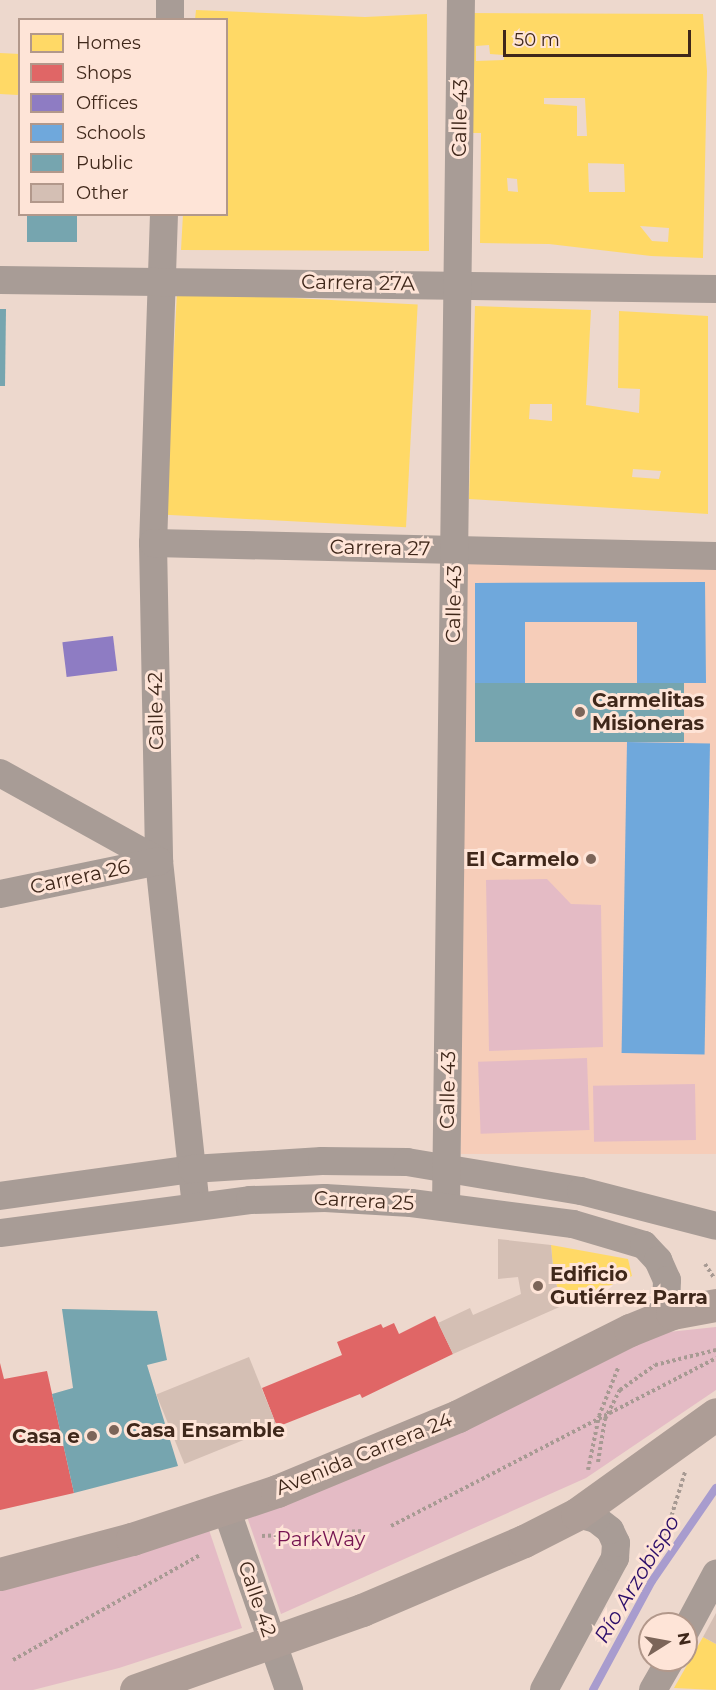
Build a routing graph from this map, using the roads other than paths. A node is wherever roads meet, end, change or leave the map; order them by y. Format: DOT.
graph roads {
  1 [pos="170,0"];
  2 [pos="461,0"];
  3 [pos="170,18"];
  4 [pos="164,216"];
  5 [pos="0,280"];
  6 [pos="161,280"];
  7 [pos="458,284"];
  8 [pos="716,289"];
  9 [pos="153,543"];
  10 [pos="455,550"];
  11 [pos="716,556"];
  12 [pos="0,772"];
  13 [pos="159,861"];
  14 [pos="0,894"];
  15 [pos="447,1168"];
  16 [pos="192,1169"];
  17 [pos="0,1196"];
  18 [pos="196,1206"];
  19 [pos="446,1208"];
  20 [pos="716,1226"];
  21 [pos="0,1233"];
  22 [pos="716,1305"];
  23 [pos="659,1317"];
  24 [pos="716,1414"];
  25 [pos="226,1508"];
  26 [pos="586,1508"];
  27 [pos="0,1574"];
  28 [pos="716,1574"];
  29 [pos="696,1612"];
  30 [pos="273,1643"];
  31 [pos="663,1672"];
  32 [pos="136,1690"];
  33 [pos="289,1690"];
  34 [pos="544,1690"];
  35 [pos="653,1690"];
  1 -- 3 [label="street"];
  2 -- 7 [label="street, Calle 43"];
  4 -- 6 [label="street, Calle 42"];
  5 -- 6 [label="street, Carrera 27A"];
  6 -- 7 [label="street, Carrera 27A"];
  6 -- 9 [label="street, Calle 42"];
  7 -- 8 [label="street, Carrera 27A"];
  7 -- 10 [label="street, Calle 43"];
  9 -- 10 [label="street, Carrera 27"];
  9 -- 13 [label="street, Calle 42"];
  10 -- 11 [label="street, Carrera 27"];
  10 -- 15 [label="street, Calle 43"];
  12 -- 13 [label="street"];
  13 -- 14 [label="street, Carrera 26"];
  13 -- 16 [label="street, Calle 42"];
  15 -- 16 [label="street, Carrera 25"];
  15 -- 19 [label="street, Calle 43"];
  15 -- 20 [label="street, Carrera 25"];
  16 -- 17 [label="street, Carrera 25"];
  16 -- 18 [label="street, Calle 42"];
  18 -- 19 [label="street, Carrera 25"];
  18 -- 21 [label="street, Carrera 25"];
  19 -- 23 [label="street, Carrera 25"];
  22 -- 23 [label="main road, Avenida Carrera 24"];
  23 -- 25 [label="main road, Avenida Carrera 24"];
  24 -- 26 [label="main road"];
  25 -- 27 [label="main road, Avenida Carrera 24"];
  25 -- 30 [label="street, Calle 42"];
  26 -- 30 [label="main road"];
  26 -- 34 [label="street"];
  28 -- 29 [label="street"];
  30 -- 32 [label="main road"];
  30 -- 33 [label="street, Calle 42"];
  31 -- 35 [label="street"];
}
